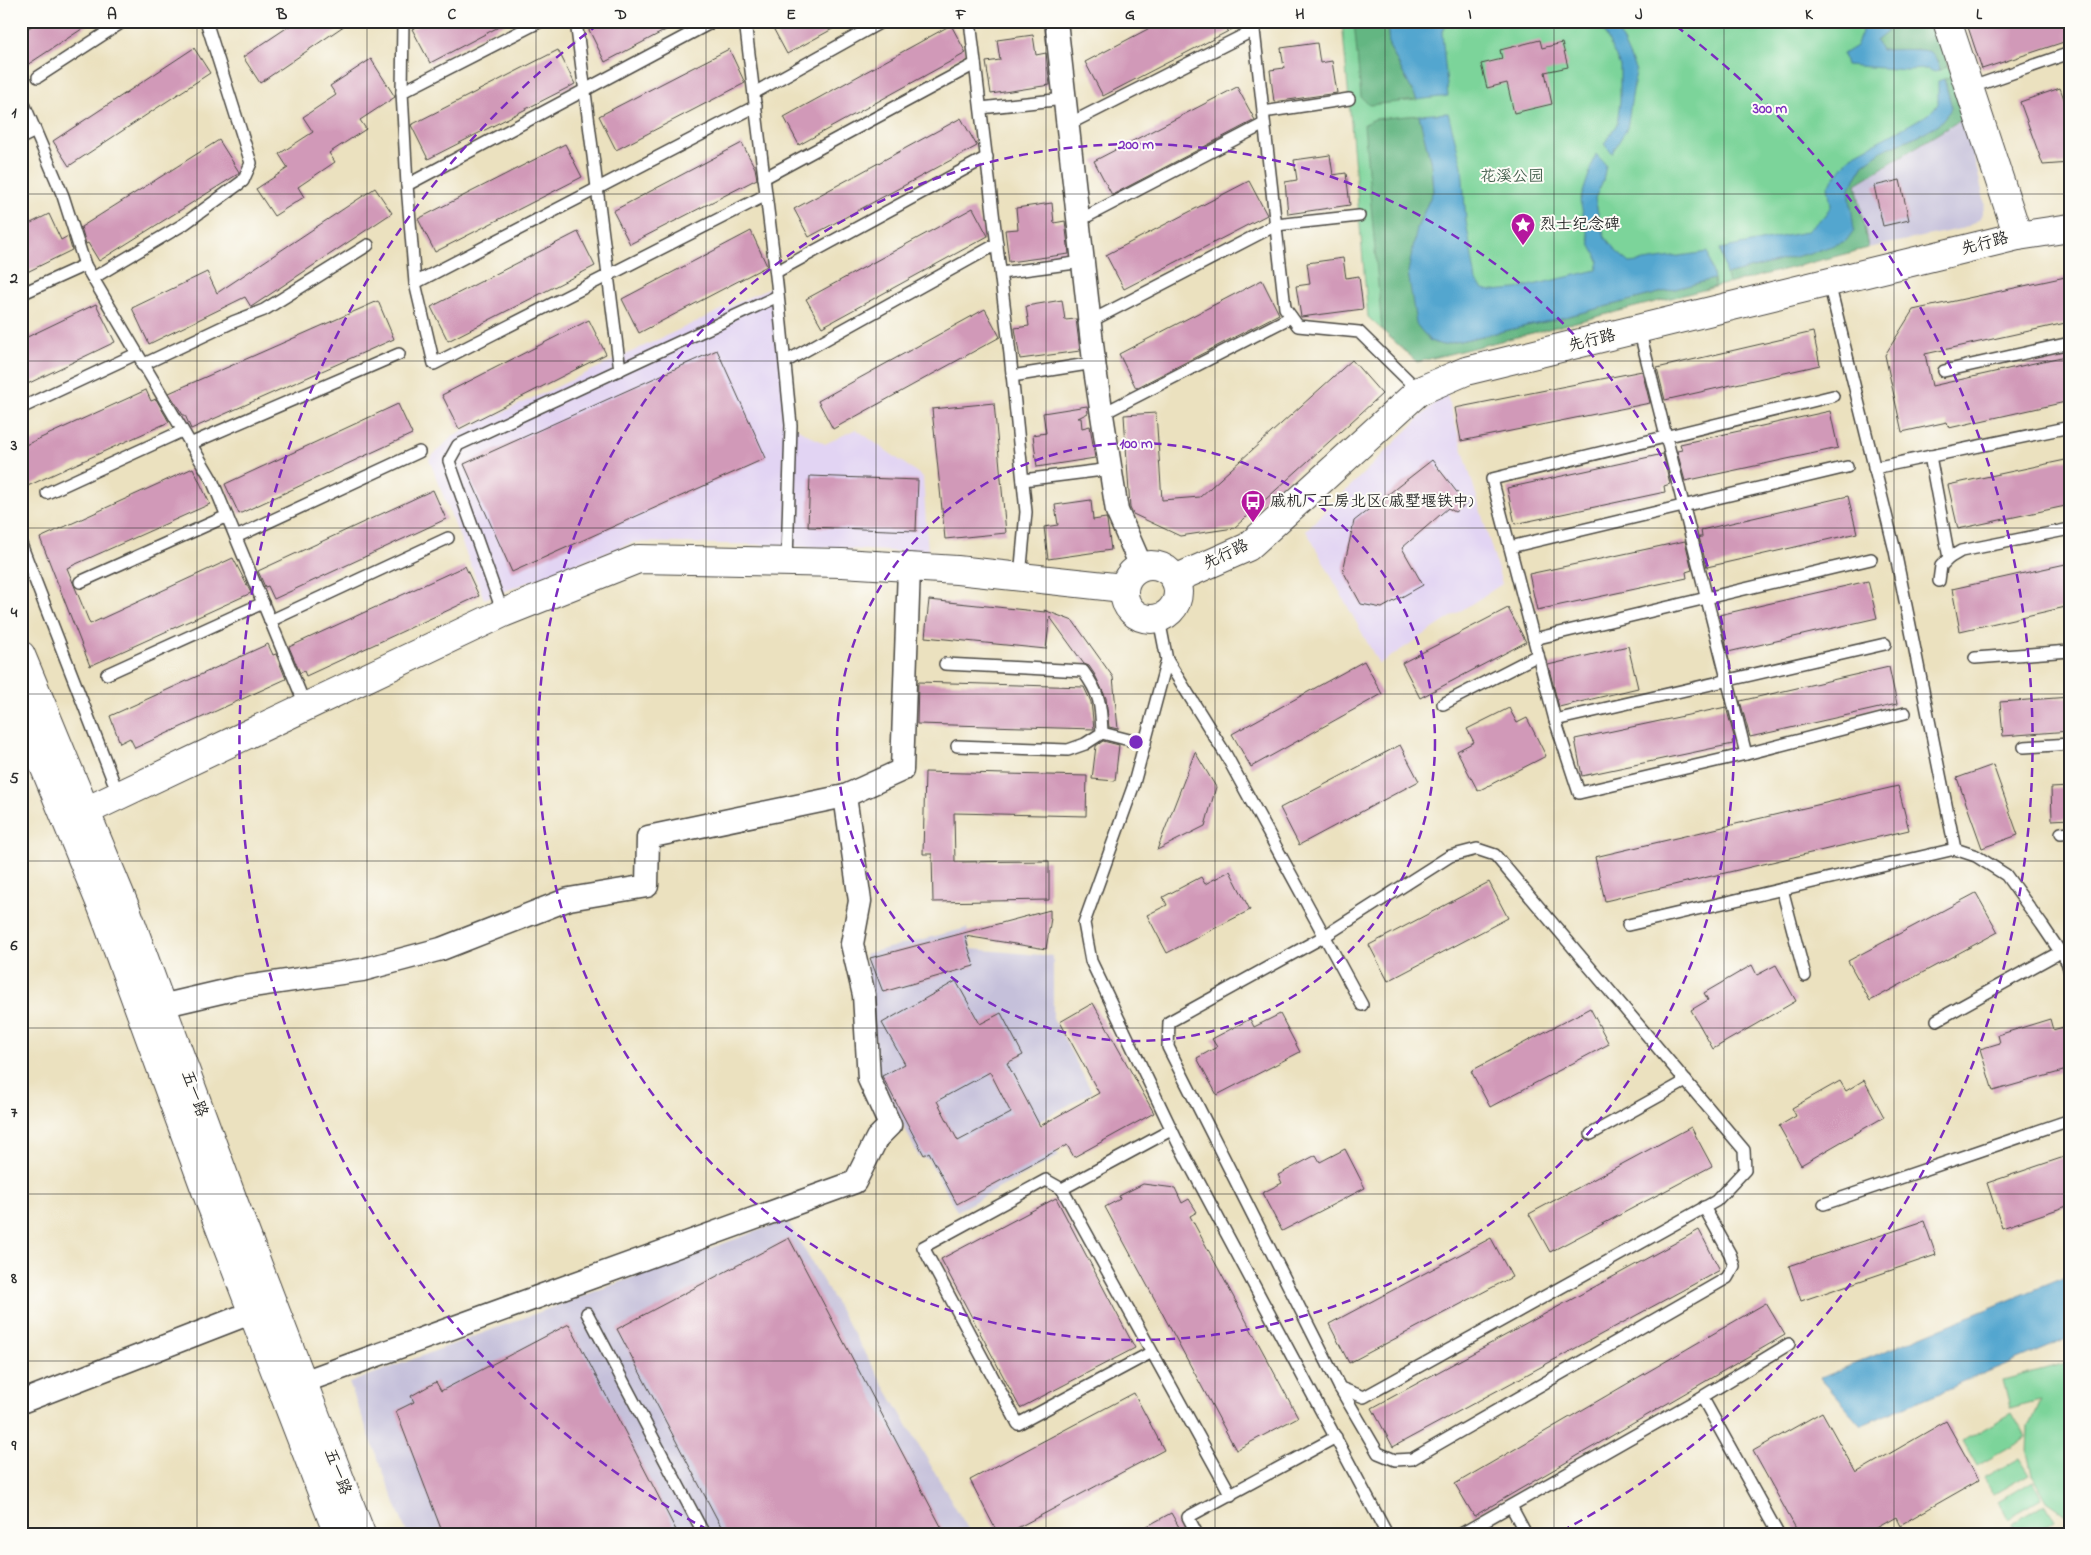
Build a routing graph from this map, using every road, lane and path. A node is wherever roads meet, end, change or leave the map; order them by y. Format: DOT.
graph roads {
  1 [pos="124,21"];
  2 [pos="206,21"];
  3 [pos="403,21"];
  4 [pos="541,21"];
  5 [pos="576,21"];
  6 [pos="714,21"];
  7 [pos="745,21"];
  8 [pos="883,21"];
  9 [pos="970,21"];
  10 [pos="1947,21"];
  11 [pos="1059,23"];
  12 [pos="1253,25"];
  13 [pos="2070,52"];
  14 [pos="976,64"];
  15 [pos="38,76"];
  16 [pos="1970,88"];
  17 [pos="585,91"];
  18 [pos="402,92"];
  19 [pos="754,93"];
  20 [pos="21,97"];
  21 [pos="1064,99"];
  22 [pos="1349,99"];
  23 [pos="756,106"];
  24 [pos="981,108"];
  25 [pos="1263,112"];
  26 [pos="1264,124"];
  27 [pos="1067,125"];
  28 [pos="35,131"];
  29 [pos="21,138"];
  30 [pos="987,157"];
  31 [pos="764,178"];
  32 [pos="406,185"];
  33 [pos="597,189"];
  34 [pos="766,195"];
  35 [pos="1359,216"];
  36 [pos="1078,222"];
  37 [pos="1276,226"];
  38 [pos="2070,228"];
  39 [pos="2018,236"];
  40 [pos="997,244"];
  41 [pos="368,245"];
  42 [pos="1083,262"];
  43 [pos="85,265"];
  44 [pos="776,272"];
  45 [pos="1001,273"];
  46 [pos="608,276"];
  47 [pos="93,278"];
  48 [pos="415,283"];
  49 [pos="1829,283"];
  50 [pos="21,294"];
  51 [pos="778,296"];
  52 [pos="1291,317"];
  53 [pos="1090,322"];
  54 [pos="1639,329"];
  55 [pos="2070,342"];
  56 [pos="136,354"];
  57 [pos="399,354"];
  58 [pos="785,362"];
  59 [pos="1094,363"];
  60 [pos="142,364"];
  61 [pos="620,370"];
  62 [pos="1944,371"];
  63 [pos="1012,376"];
  64 [pos="1419,391"];
  65 [pos="1833,396"];
  66 [pos="21,408"];
  67 [pos="1102,414"];
  68 [pos="2070,428"];
  69 [pos="182,431"];
  70 [pos="1666,436"];
  71 [pos="190,444"];
  72 [pos="419,452"];
  73 [pos="1930,456"];
  74 [pos="1847,467"];
  75 [pos="1874,468"];
  76 [pos="1110,470"];
  77 [pos="1022,480"];
  78 [pos="47,493"];
  79 [pos="1684,506"];
  80 [pos="227,516"];
  81 [pos="2070,529"];
  82 [pos="236,537"];
  83 [pos="448,538"];
  84 [pos="21,544"];
  85 [pos="1510,547"];
  86 [pos="1949,558"];
  87 [pos="1871,559"];
  88 [pos="787,562"];
  89 [pos="1141,566"];
  90 [pos="909,568"];
  91 [pos="1020,577"];
  92 [pos="1175,579"];
  93 [pos="1939,581"];
  94 [pos="80,582"];
  95 [pos="1123,588"];
  96 [pos="1708,598"];
  97 [pos="263,603"];
  98 [pos="503,613"];
  99 [pos="1160,619"];
  100 [pos="270,621"];
  101 [pos="1534,639"];
  102 [pos="1884,644"];
  103 [pos="2070,651"];
  104 [pos="21,655"];
  105 [pos="1538,656"];
  106 [pos="1975,658"];
  107 [pos="1167,660"];
  108 [pos="945,664"];
  109 [pos="107,674"];
  110 [pos="1729,680"];
  111 [pos="1443,704"];
  112 [pos="306,707"];
  113 [pos="21,710"];
  114 [pos="1905,713"];
  115 [pos="1555,720"];
  116 [pos="1102,732"];
  117 [pos="1144,744"];
  118 [pos="2070,744"];
  119 [pos="957,746"];
  120 [pos="2024,747"];
  121 [pos="1746,754"];
  122 [pos="119,796"];
  123 [pos="845,796"];
  124 [pos="76,816"];
  125 [pos="1955,849"];
  126 [pos="1782,889"];
  127 [pos="1628,924"];
  128 [pos="1324,937"];
  129 [pos="2060,952"];
  130 [pos="2070,972"];
  131 [pos="1805,976"];
  132 [pos="1362,1005"];
  133 [pos="162,1006"];
  134 [pos="1937,1020"];
  135 [pos="1686,1081"];
  136 [pos="2070,1120"];
  137 [pos="1171,1130"];
  138 [pos="1591,1134"];
  139 [pos="1062,1189"];
  140 [pos="1824,1204"];
  141 [pos="1704,1207"];
  142 [pos="253,1312"];
  143 [pos="587,1313"];
  144 [pos="1789,1344"];
  145 [pos="1152,1352"];
  146 [pos="302,1382"];
  147 [pos="1340,1388"];
  148 [pos="1702,1397"];
  149 [pos="21,1402"];
  150 [pos="1336,1437"];
  151 [pos="1230,1494"];
  152 [pos="1511,1506"];
  153 [pos="338,1534"];
  154 [pos="361,1534"];
  155 [pos="704,1534"];
  156 [pos="1197,1534"];
  157 [pos="1387,1534"];
  158 [pos="1461,1534"];
  159 [pos="1526,1534"];
  160 [pos="1778,1534"];
  1 -- 15 [label="lane"];
  2 -- 47 [label="lane"];
  3 -- 18 [label="lane"];
  4 -- 18 [label="lane"];
  5 -- 17 [label="lane"];
  6 -- 17 [label="lane"];
  7 -- 19 [label="lane"];
  8 -- 19 [label="lane"];
  9 -- 14 [label="lane"];
  10 -- 16 [label="street"];
  11 -- 21 [label="street"];
  12 -- 25 [label="lane"];
  12 -- 27 [label="lane"];
  13 -- 16 [label="lane"];
  14 -- 24 [label="lane"];
  14 -- 31 [label="lane"];
  16 -- 39 [label="street"];
  17 -- 32 [label="lane"];
  17 -- 33 [label="lane"];
  18 -- 32 [label="lane"];
  19 -- 23 [label="lane"];
  20 -- 28 [label="lane"];
  21 -- 24 [label="lane"];
  21 -- 27 [label="street"];
  22 -- 25 [label="lane"];
  23 -- 31 [label="lane"];
  23 -- 33 [label="lane"];
  24 -- 30 [label="lane"];
  25 -- 26 [label="lane"];
  26 -- 36 [label="lane"];
  26 -- 37 [label="lane"];
  27 -- 36 [label="street"];
  28 -- 29 [label="lane"];
  28 -- 43 [label="lane"];
  30 -- 40 [label="lane"];
  30 -- 44 [label="lane"];
  31 -- 34 [label="lane"];
  32 -- 48 [label="lane"];
  33 -- 46 [label="lane"];
  33 -- 48 [label="lane"];
  34 -- 44 [label="lane"];
  34 -- 46 [label="lane"];
  35 -- 37 [label="lane"];
  36 -- 42 [label="street"];
  37 -- 52 [label="lane"];
  37 -- 53 [label="lane"];
  38 -- 39 [label="street, 先行路"];
  39 -- 49 [label="street, 先行路"];
  40 -- 45 [label="lane"];
  40 -- 58 [label="lane"];
  41 -- 60 [label="lane"];
  42 -- 45 [label="lane"];
  42 -- 53 [label="street"];
  43 -- 47 [label="lane"];
  43 -- 50 [label="lane"];
  44 -- 51 [label="lane"];
  45 -- 63 [label="lane"];
  46 -- 48 [label="lane"];
  46 -- 61 [label="lane"];
  47 -- 56 [label="lane"];
  49 -- 54 [label="street, 先行路"];
  49 -- 75 [label="lane"];
  51 -- 58 [label="lane"];
  51 -- 61 [label="lane"];
  52 -- 64 [label="lane"];
  52 -- 67 [label="lane"];
  53 -- 59 [label="street"];
  54 -- 64 [label="street, 先行路"];
  54 -- 70 [label="lane"];
  55 -- 62 [label="lane"];
  56 -- 60 [label="lane"];
  56 -- 66 [label="lane"];
  57 -- 71 [label="lane"];
  58 -- 88 [label="lane"];
  59 -- 63 [label="lane"];
  59 -- 67 [label="street"];
  60 -- 69 [label="lane"];
  61 -- 98 [label="lane"];
  63 -- 77 [label="lane"];
  64 -- 92 [label="street, 先行路"];
  65 -- 70 [label="lane"];
  67 -- 76 [label="street"];
  68 -- 73 [label="lane"];
  69 -- 71 [label="lane"];
  69 -- 78 [label="lane"];
  70 -- 79 [label="lane"];
  70 -- 85 [label="lane"];
  71 -- 80 [label="lane"];
  72 -- 82 [label="lane"];
  73 -- 75 [label="lane"];
  73 -- 86 [label="lane"];
  74 -- 79 [label="lane"];
  75 -- 125 [label="lane"];
  76 -- 77 [label="lane"];
  76 -- 89 [label="street"];
  77 -- 91 [label="lane"];
  79 -- 85 [label="lane"];
  79 -- 96 [label="lane"];
  80 -- 82 [label="lane"];
  80 -- 94 [label="lane"];
  81 -- 86 [label="lane"];
  82 -- 97 [label="lane"];
  83 -- 100 [label="lane"];
  84 -- 122 [label="lane"];
  85 -- 101 [label="lane"];
  86 -- 93 [label="lane"];
  87 -- 96 [label="lane"];
  88 -- 90 [label="street"];
  88 -- 98 [label="street"];
  89 -- 92 [label="street"];
  89 -- 95 [label="street"];
  90 -- 91 [label="street"];
  90 -- 123 [label="street"];
  91 -- 95 [label="street"];
  92 -- 99 [label="street"];
  95 -- 99 [label="street"];
  96 -- 101 [label="lane"];
  96 -- 110 [label="lane"];
  97 -- 100 [label="lane"];
  97 -- 109 [label="lane"];
  98 -- 112 [label="street"];
  99 -- 107 [label="lane"];
  100 -- 112 [label="lane"];
  101 -- 105 [label="lane"];
  102 -- 110 [label="lane"];
  103 -- 106 [label="lane"];
  104 -- 124 [label="street, 五一路"];
  105 -- 111 [label="lane"];
  105 -- 115 [label="lane"];
  107 -- 117 [label="lane"];
  107 -- 128 [label="lane"];
  108 -- 116 [label="lane"];
  110 -- 115 [label="lane"];
  110 -- 121 [label="lane"];
  112 -- 122 [label="street"];
  113 -- 124 [label="street, 五一路"];
  114 -- 121 [label="lane"];
  115 -- 121 [label="lane"];
  116 -- 117 [label="lane"];
  116 -- 119 [label="lane"];
  117 -- 137 [label="lane"];
  118 -- 120 [label="lane"];
  122 -- 124 [label="street"];
  123 -- 133 [label="street"];
  123 -- 146 [label="street"];
  124 -- 133 [label="street, 五一路"];
  124 -- 142 [label="street, 五一路"];
  125 -- 126 [label="lane"];
  125 -- 129 [label="lane"];
  126 -- 127 [label="lane"];
  126 -- 131 [label="lane"];
  128 -- 132 [label="lane"];
  128 -- 135 [label="lane"];
  128 -- 147 [label="lane"];
  129 -- 130 [label="lane"];
  129 -- 134 [label="lane"];
  133 -- 146 [label="street, 五一路"];
  135 -- 138 [label="lane"];
  135 -- 141 [label="lane"];
  136 -- 140 [label="lane"];
  137 -- 139 [label="lane"];
  137 -- 150 [label="lane"];
  139 -- 145 [label="lane"];
  139 -- 145 [label="lane"];
  141 -- 147 [label="lane"];
  141 -- 147 [label="lane"];
  142 -- 149 [label="street"];
  142 -- 153 [label="street, 五一路"];
  143 -- 155 [label="lane"];
  144 -- 148 [label="lane"];
  145 -- 151 [label="lane"];
  146 -- 154 [label="street, 五一路"];
  148 -- 152 [label="lane"];
  148 -- 160 [label="lane"];
  150 -- 151 [label="lane"];
  150 -- 157 [label="lane"];
  151 -- 156 [label="lane"];
  152 -- 158 [label="lane"];
  152 -- 159 [label="lane"];
}
